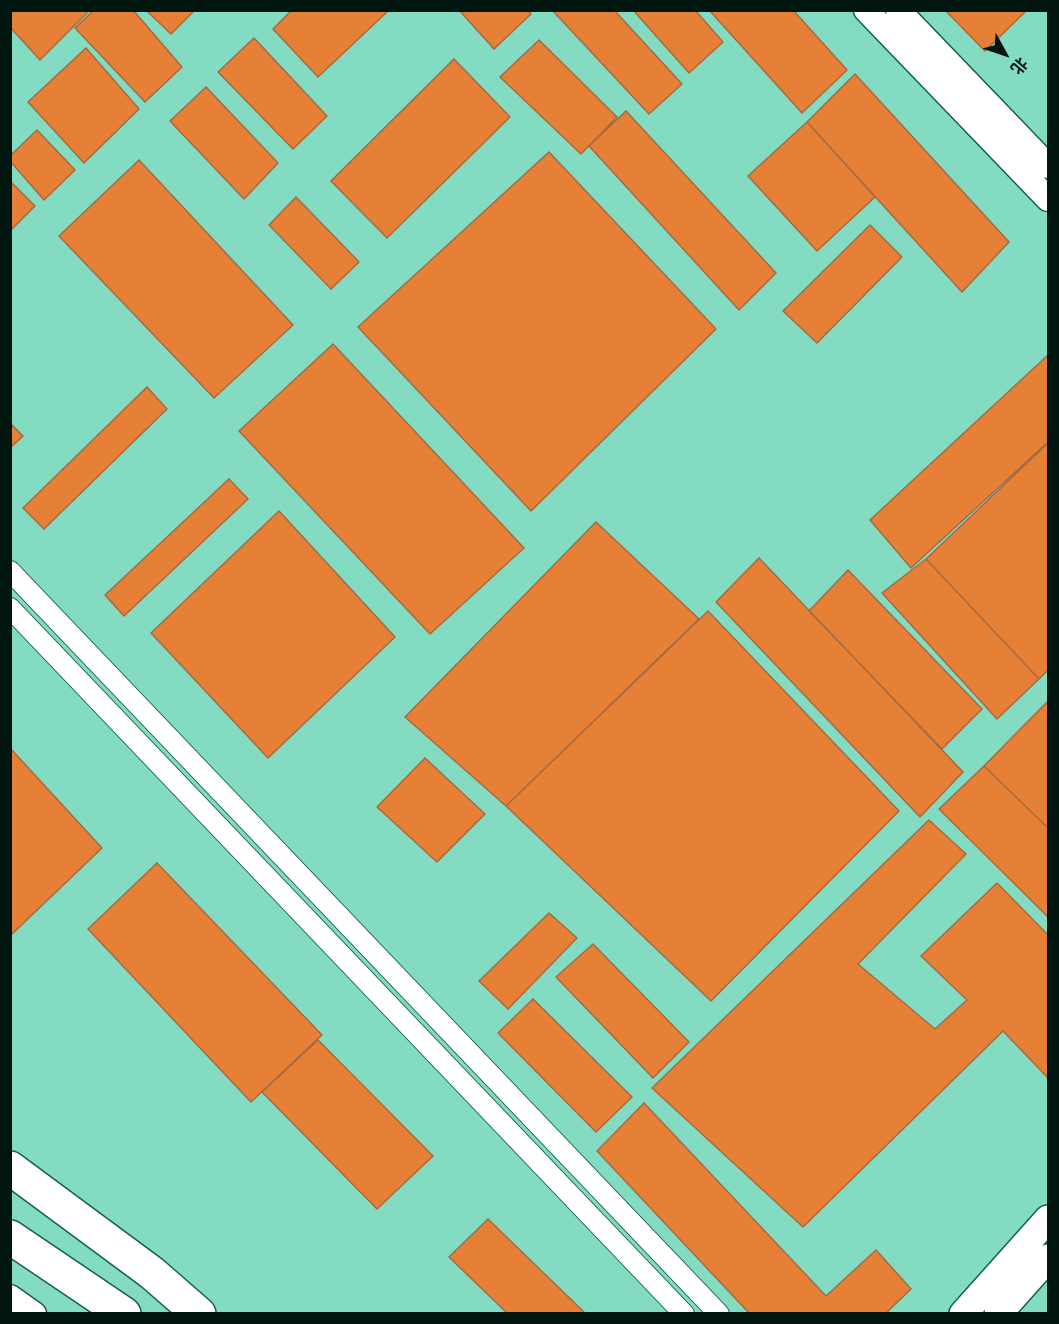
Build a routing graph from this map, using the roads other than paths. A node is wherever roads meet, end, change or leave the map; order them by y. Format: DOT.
graph roads {
  1 [pos="866,10"];
  2 [pos="898,10"];
  3 [pos="1048,166"];
  4 [pos="1048,199"];
  5 [pos="10,571"];
  6 [pos="10,608"];
  7 [pos="10,1168"];
  8 [pos="1048,1219"];
  9 [pos="10,1237"];
  10 [pos="10,1246"];
  11 [pos="1048,1258"];
  12 [pos="10,1297"];
  13 [pos="34,1314"];
  14 [pos="111,1314"];
  15 [pos="124,1314"];
  16 [pos="200,1314"];
  17 [pos="684,1314"];
  18 [pos="719,1314"];
  19 [pos="963,1314"];
  20 [pos="998,1314"];
  1 -- 4 [label="street"];
  2 -- 3 [label="street"];
  5 -- 18 [label="street"];
  6 -- 17 [label="street"];
  7 -- 16 [label="highway"];
  8 -- 19 [label="main road"];
  9 -- 15 [label="highway"];
  10 -- 14 [label="street"];
  11 -- 20 [label="main road"];
  12 -- 13 [label="street"];
}
